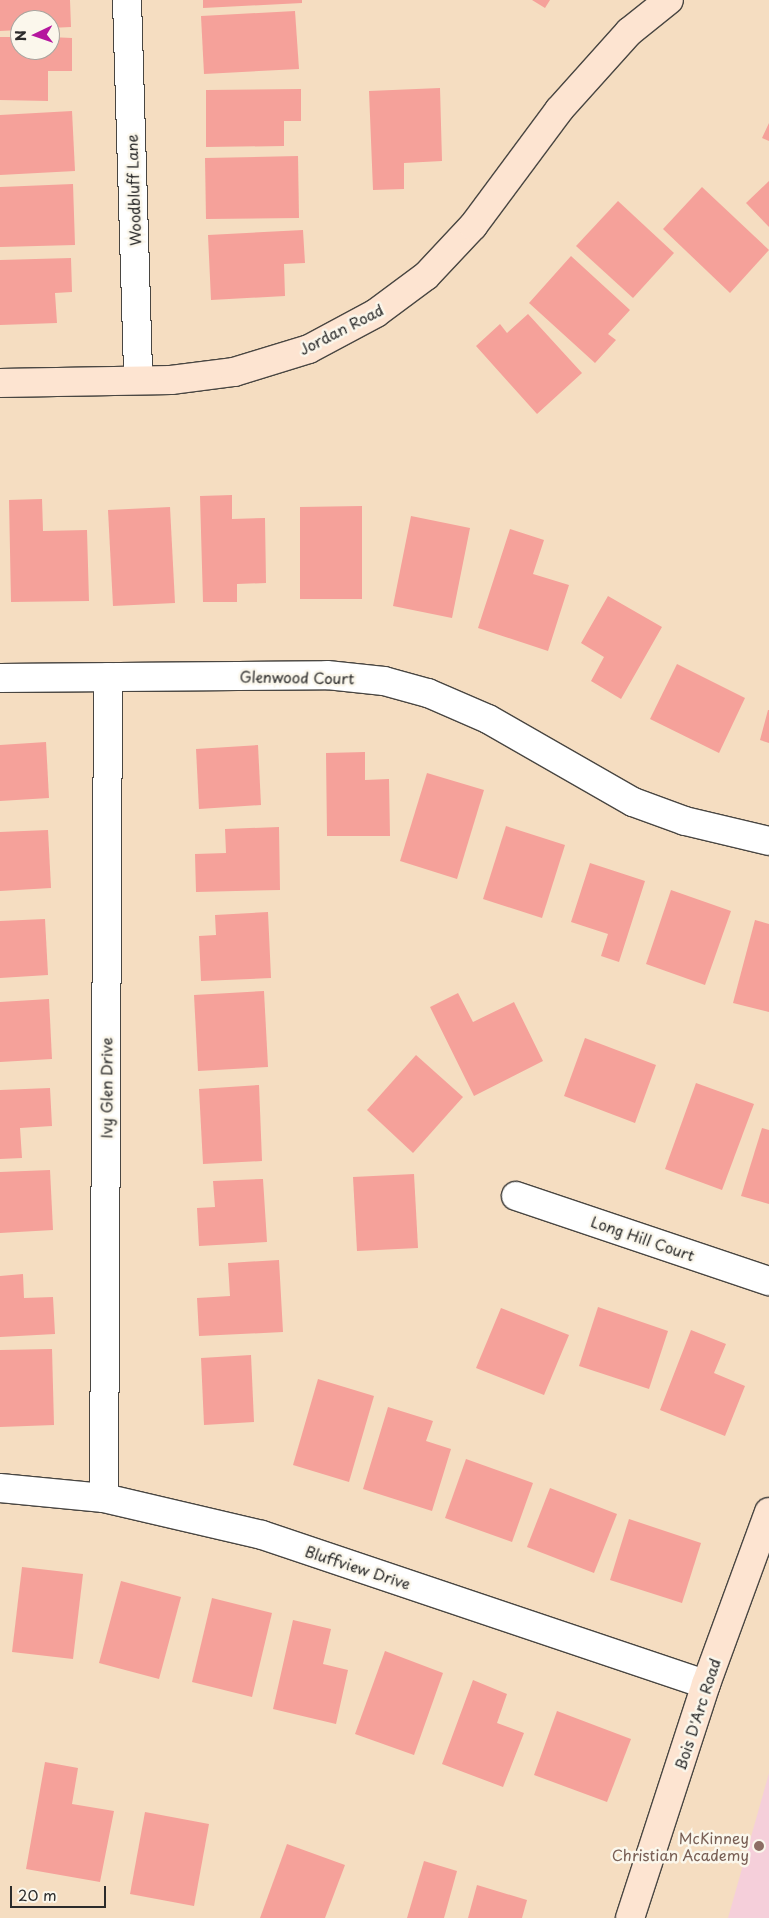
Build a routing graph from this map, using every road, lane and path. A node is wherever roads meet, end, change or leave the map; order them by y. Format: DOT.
graph roads {
  1 [pos="128,0"];
  2 [pos="669,0"];
  3 [pos="138,380"];
  4 [pos="0,383"];
  5 [pos="108,677"];
  6 [pos="0,678"];
  7 [pos="769,842"];
  8 [pos="516,1196"];
  9 [pos="769,1281"];
  10 [pos="0,1488"];
  11 [pos="104,1498"];
  12 [pos="769,1512"];
  13 [pos="706,1684"];
  14 [pos="630,1918"];
  1 -- 3 [label="street, Woodbluff Lane"];
  2 -- 3 [label="street, Jordan Road"];
  3 -- 4 [label="street, Jordan Road"];
  5 -- 6 [label="street, Glenwood Court"];
  5 -- 7 [label="street, Glenwood Court"];
  5 -- 11 [label="street, Ivy Glen Drive"];
  8 -- 9 [label="street, Long Hill Court"];
  10 -- 11 [label="street, Bluffview Drive"];
  11 -- 13 [label="street, Bluffview Drive"];
  12 -- 13 [label="street, Bois D'Arc Road"];
  13 -- 14 [label="street, Bois D'Arc Road"];
}
